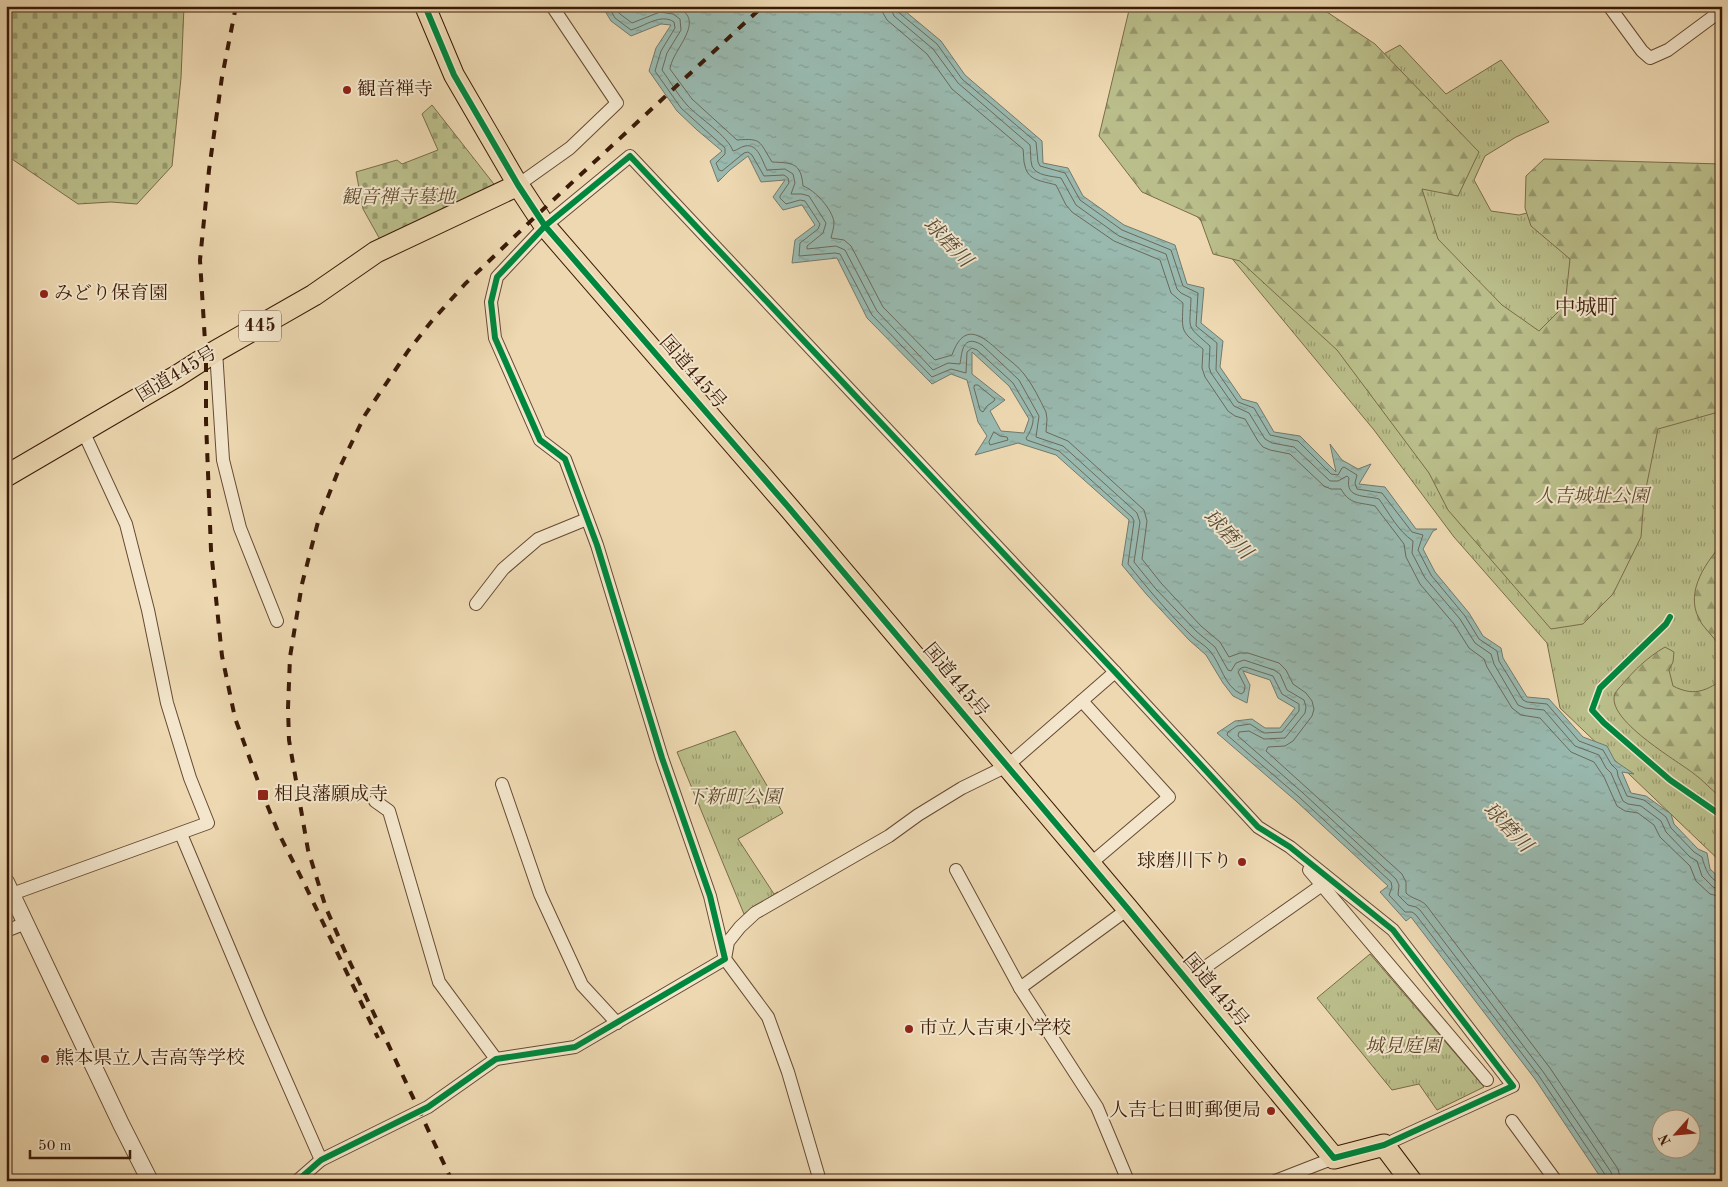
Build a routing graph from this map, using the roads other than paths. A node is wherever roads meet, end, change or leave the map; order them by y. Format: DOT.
graph roads {
  1 [pos="425,6"];
  2 [pos="552,6"];
  3 [pos="1609,6"];
  4 [pos="1722,10"];
  5 [pos="518,185"];
  6 [pos="545,226"];
  7 [pos="216,351"];
  8 [pos="83,431"];
  9 [pos="6,476"];
  10 [pos="587,519"];
  11 [pos="476,604"];
  12 [pos="277,621"];
  13 [pos="1115,672"];
  14 [pos="1082,701"];
  15 [pos="1007,766"];
  16 [pos="502,784"];
  17 [pos="375,802"];
  18 [pos="181,834"];
  19 [pos="1290,847"];
  20 [pos="1090,864"];
  21 [pos="956,870"];
  22 [pos="1322,885"];
  23 [pos="9,888"];
  24 [pos="1128,909"];
  25 [pos="26,922"];
  26 [pos="6,931"];
  27 [pos="725,958"];
  28 [pos="1187,980"];
  29 [pos="1020,988"];
  30 [pos="617,1023"];
  31 [pos="496,1059"];
  32 [pos="1487,1080"];
  33 [pos="1512,1121"];
  34 [pos="1384,1144"];
  35 [pos="1334,1158"];
  36 [pos="321,1160"];
  37 [pos="150,1181"];
  38 [pos="297,1181"];
  39 [pos="820,1181"];
  40 [pos="1128,1181"];
  41 [pos="1276,1181"];
  42 [pos="1411,1181"];
  43 [pos="1556,1181"];
  1 -- 5 [label="main road"];
  2 -- 5 [label="street"];
  3 -- 4 [label="street"];
  5 -- 6 [label="highway, 国道445号"];
  5 -- 7 [label="highway, 国道445号 / 445"];
  6 -- 10 [label="street"];
  6 -- 13 [label="street"];
  6 -- 15 [label="highway, 国道445号"];
  7 -- 8 [label="highway, 国道445号 / 445"];
  7 -- 12 [label="street"];
  8 -- 9 [label="highway, 国道445号 / 445"];
  8 -- 18 [label="street"];
  10 -- 11 [label="street"];
  10 -- 27 [label="street"];
  13 -- 14 [label="street"];
  13 -- 19 [label="street"];
  14 -- 15 [label="street"];
  14 -- 20 [label="street"];
  15 -- 20 [label="highway, 国道445号"];
  15 -- 27 [label="street"];
  16 -- 30 [label="street"];
  17 -- 31 [label="street"];
  18 -- 23 [label="street"];
  18 -- 36 [label="street"];
  19 -- 22 [label="street"];
  19 -- 34 [label="street"];
  20 -- 24 [label="highway, 国道445号"];
  21 -- 29 [label="street"];
  22 -- 28 [label="street"];
  22 -- 32 [label="street"];
  23 -- 25 [label="street"];
  24 -- 28 [label="highway, 国道445号"];
  24 -- 29 [label="street"];
  25 -- 26 [label="street"];
  25 -- 37 [label="street"];
  27 -- 30 [label="street"];
  27 -- 39 [label="street"];
  28 -- 35 [label="highway, 国道445号"];
  29 -- 40 [label="street"];
  30 -- 31 [label="street"];
  31 -- 36 [label="street"];
  33 -- 43 [label="street"];
  34 -- 35 [label="highway"];
  34 -- 42 [label="highway"];
  35 -- 41 [label="street"];
  36 -- 38 [label="street"];
}
